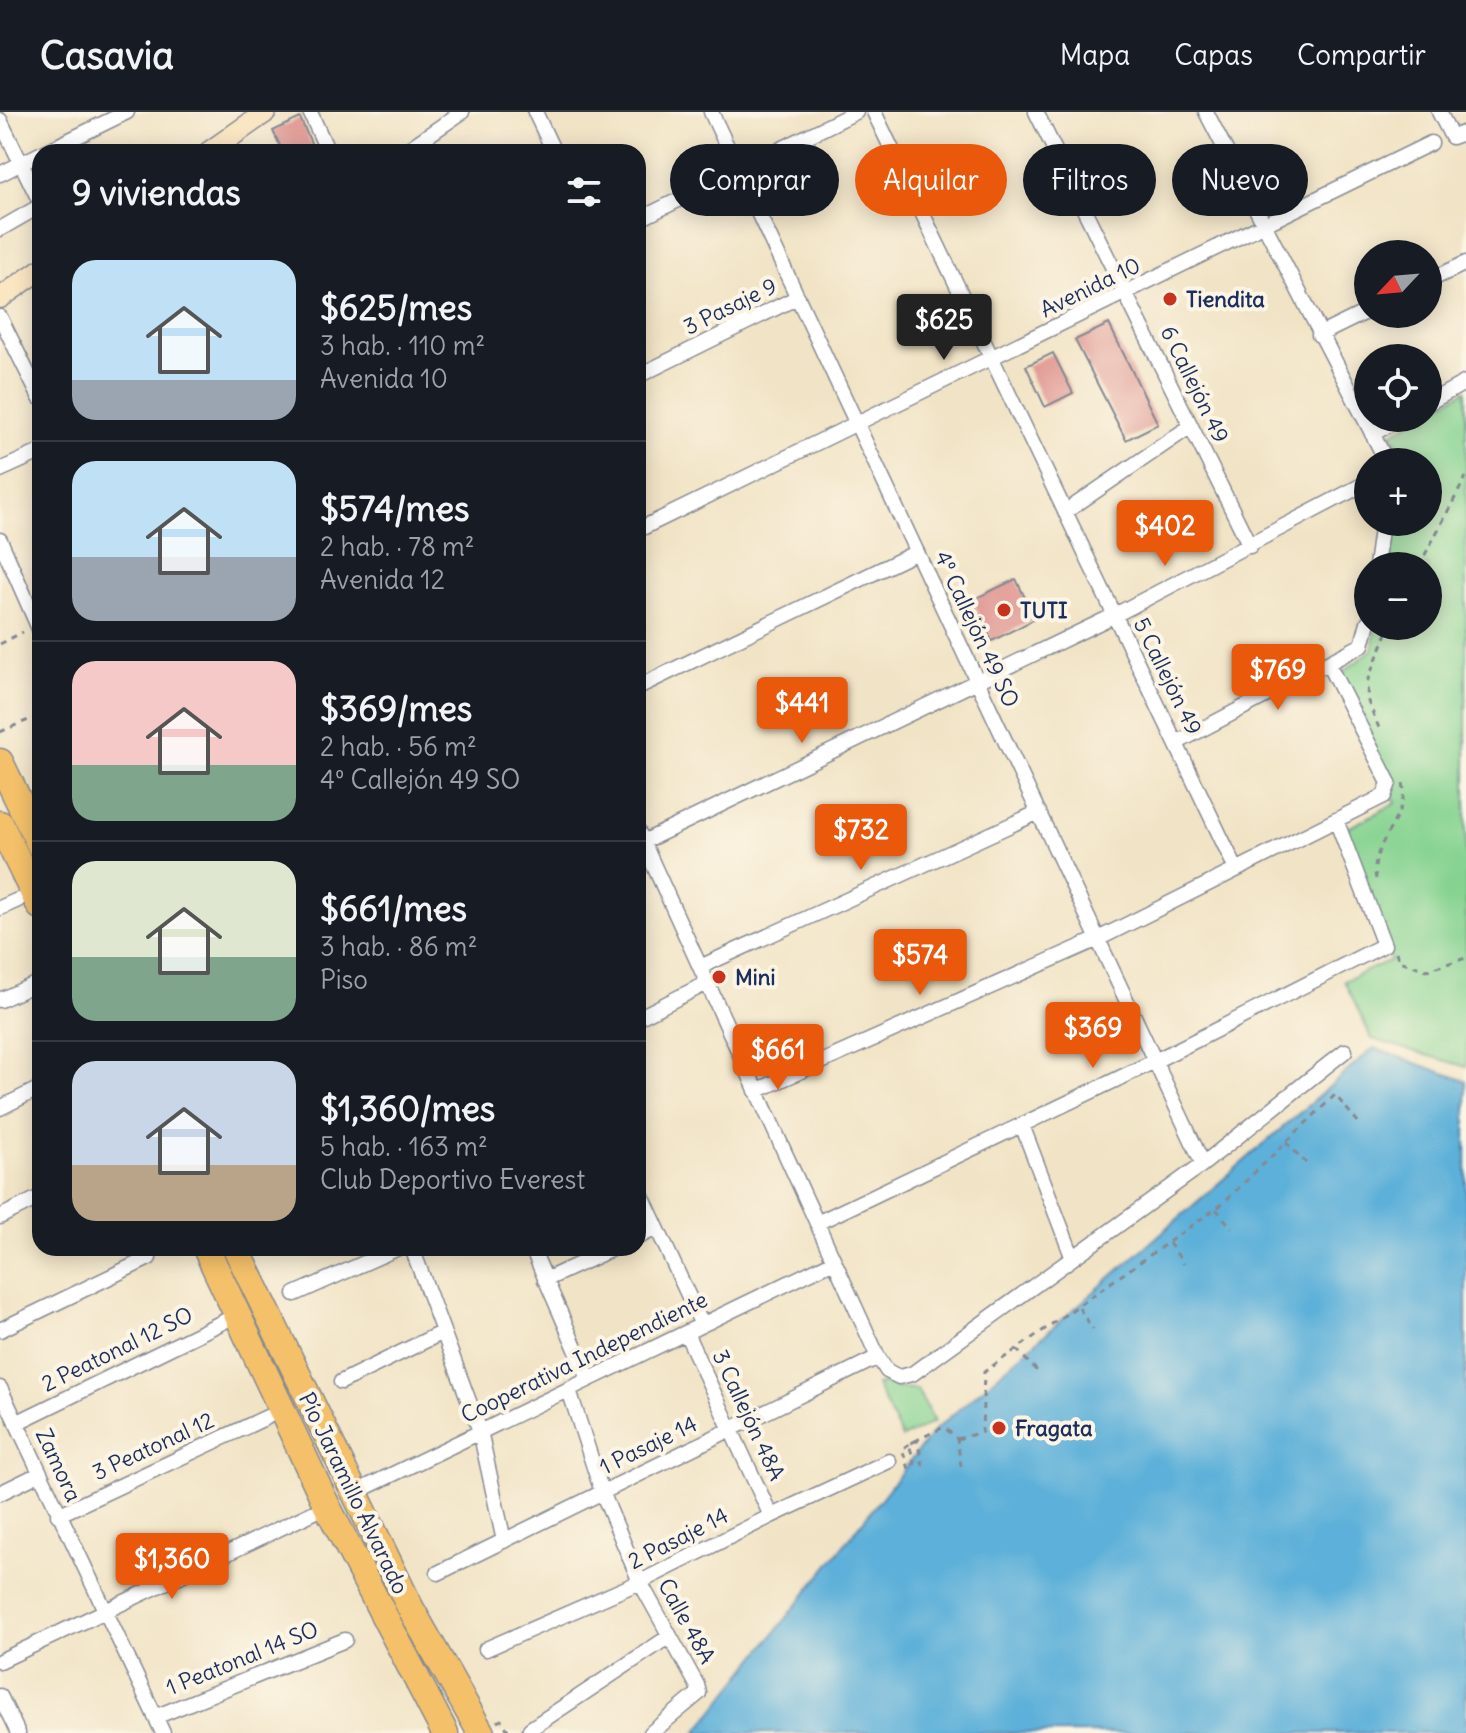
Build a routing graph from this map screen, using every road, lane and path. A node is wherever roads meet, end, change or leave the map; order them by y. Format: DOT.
graph roads {
  1 [pos="127,112"];
  2 [pos="266,112"];
  3 [pos="310,112"];
  4 [pos="462,112"];
  5 [pos="535,112"];
  6 [pos="711,112"];
  7 [pos="856,112"];
  8 [pos="874,112"];
  9 [pos="1036,112"];
  10 [pos="1206,112"];
  11 [pos="1439,112"];
  12 [pos="0,120"];
  13 [pos="1466,132"];
  14 [pos="1431,143"];
  15 [pos="61,144"];
  16 [pos="222,144"];
  17 [pos="324,144"];
  18 [pos="416,144"];
  19 [pos="550,144"];
  20 [pos="726,144"];
  21 [pos="790,144"];
  22 [pos="32,158"];
  23 [pos="21,163"];
  24 [pos="0,174"];
  25 [pos="32,187"];
  26 [pos="670,204"];
  27 [pos="32,209"];
  28 [pos="646,216"];
  29 [pos="760,216"];
  30 [pos="1264,225"];
  31 [pos="0,229"];
  32 [pos="1466,263"];
  33 [pos="1442,274"];
  34 [pos="32,276"];
  35 [pos="1126,294"];
  36 [pos="798,297"];
  37 [pos="0,298"];
  38 [pos="0,317"];
  39 [pos="1354,318"];
  40 [pos="1319,335"];
  41 [pos="993,360"];
  42 [pos="646,372"];
  43 [pos="32,382"];
  44 [pos="1466,382"];
  45 [pos="1442,395"];
  46 [pos="858,424"];
  47 [pos="1191,426"];
  48 [pos="1376,432"];
  49 [pos="1372,434"];
  50 [pos="1380,448"];
  51 [pos="32,456"];
  52 [pos="0,470"];
  53 [pos="1466,477"];
  54 [pos="1354,490"];
  55 [pos="1065,512"];
  56 [pos="646,526"];
  57 [pos="0,540"];
  58 [pos="1250,546"];
  59 [pos="917,552"];
  60 [pos="1426,552"];
  61 [pos="32,612"];
  62 [pos="1115,615"];
  63 [pos="32,631"];
  64 [pos="1363,640"];
  65 [pos="1384,640"];
  66 [pos="0,644"];
  67 [pos="1328,664"];
  68 [pos="977,681"];
  69 [pos="646,683"];
  70 [pos="32,718"];
  71 [pos="1380,730"];
  72 [pos="0,732"];
  73 [pos="1176,743"];
  74 [pos="0,762"];
  75 [pos="1400,776"];
  76 [pos="1039,812"];
  77 [pos="1336,820"];
  78 [pos="0,824"];
  79 [pos="32,828"];
  80 [pos="646,834"];
  81 [pos="646,850"];
  82 [pos="1236,869"];
  83 [pos="1377,886"];
  84 [pos="29,903"];
  85 [pos="0,908"];
  86 [pos="1098,939"];
  87 [pos="1393,944"];
  88 [pos="1466,958"];
  89 [pos="700,967"];
  90 [pos="707,983"];
  91 [pos="32,986"];
  92 [pos="0,1000"];
  93 [pos="646,1014"];
  94 [pos="1345,1051"];
  95 [pos="1155,1061"];
  96 [pos="756,1091"];
  97 [pos="32,1092"];
  98 [pos="0,1108"];
  99 [pos="1358,1122"];
  100 [pos="1022,1125"];
  101 [pos="1286,1142"];
  102 [pos="1306,1163"];
  103 [pos="1203,1164"];
  104 [pos="32,1201"];
  105 [pos="646,1204"];
  106 [pos="1216,1209"];
  107 [pos="0,1217"];
  108 [pos="817,1223"];
  109 [pos="657,1228"];
  110 [pos="1232,1228"];
  111 [pos="646,1233"];
  112 [pos="1169,1243"];
  113 [pos="210,1256"];
  114 [pos="240,1256"];
  115 [pos="380,1256"];
  116 [pos="415,1256"];
  117 [pos="535,1256"];
  118 [pos="597,1256"];
  119 [pos="1072,1256"];
  120 [pos="149,1258"];
  121 [pos="834,1261"];
  122 [pos="1184,1264"];
  123 [pos="545,1280"];
  124 [pos="295,1294"];
  125 [pos="1079,1308"];
  126 [pos="237,1315"];
  127 [pos="702,1325"];
  128 [pos="1093,1329"];
  129 [pos="0,1330"];
  130 [pos="441,1333"];
  131 [pos="686,1333"];
  132 [pos="1016,1349"];
  133 [pos="878,1357"];
  134 [pos="1038,1372"];
  135 [pos="589,1379"];
  136 [pos="341,1382"];
  137 [pos="0,1388"];
  138 [pos="569,1390"];
  139 [pos="267,1417"];
  140 [pos="16,1423"];
  141 [pos="731,1429"];
  142 [pos="480,1431"];
  143 [pos="957,1439"];
  144 [pos="917,1440"];
  145 [pos="909,1444"];
  146 [pos="889,1461"];
  147 [pos="915,1465"];
  148 [pos="923,1466"];
  149 [pos="961,1466"];
  150 [pos="39,1474"];
  151 [pos="911,1474"];
  152 [pos="602,1492"];
  153 [pos="0,1493"];
  154 [pos="354,1493"];
  155 [pos="327,1506"];
  156 [pos="58,1515"];
  157 [pos="771,1516"];
  158 [pos="504,1541"];
  159 [pos="438,1573"];
  160 [pos="640,1582"];
  161 [pos="107,1610"];
  162 [pos="670,1636"];
  163 [pos="345,1640"];
  164 [pos="486,1649"];
  165 [pos="0,1661"];
  166 [pos="0,1696"];
  167 [pos="155,1717"];
  168 [pos="530,1729"];
  169 [pos="18,1733"];
  170 [pos="163,1733"];
  171 [pos="445,1733"];
  172 [pos="481,1733"];
  173 [pos="651,1733"];
  1 -- 15 [label="street"];
  2 -- 16 [label="street"];
  3 -- 17 [label="street"];
  4 -- 18 [label="street"];
  5 -- 19 [label="street"];
  6 -- 20 [label="street, 4º Callejón 49 SO"];
  7 -- 21 [label="street"];
  8 -- 41 [label="street, 5 Callejón 49"];
  9 -- 35 [label="street, 6 Callejón 49"];
  10 -- 30 [label="street"];
  11 -- 13 [label="street"];
  12 -- 23 [label="street"];
  14 -- 30 [label="street, Avenida 10"];
  22 -- 23 [label="street"];
  23 -- 24 [label="street"];
  23 -- 25 [label="street"];
  26 -- 28 [label="street"];
  27 -- 31 [label="street"];
  29 -- 36 [label="street, 4º Callejón 49 SO"];
  30 -- 35 [label="street, Avenida 10"];
  30 -- 40 [label="street"];
  32 -- 33 [label="street"];
  34 -- 37 [label="street"];
  35 -- 41 [label="street, Avenida 10"];
  35 -- 47 [label="street, 6 Callejón 49"];
  36 -- 42 [label="street, 3 Pasaje 9"];
  36 -- 46 [label="street, 4º Callejón 49 SO"];
  38 -- 43 [label="street"];
  39 -- 40 [label="street"];
  40 -- 49 [label="street"];
  41 -- 46 [label="street, Avenida 10"];
  41 -- 55 [label="street, 5 Callejón 49"];
  44 -- 45 [label="street"];
  46 -- 56 [label="street, Avenida 10"];
  46 -- 59 [label="street, 4º Callejón 49 SO"];
  47 -- 55 [label="street"];
  47 -- 58 [label="street, 6 Callejón 49"];
  48 -- 49 [label="street"];
  49 -- 50 [label="street"];
  51 -- 52 [label="street"];
  53 -- 60 [label="path"];
  54 -- 58 [label="street"];
  55 -- 62 [label="street, 5 Callejón 49"];
  57 -- 61 [label="street"];
  58 -- 62 [label="street"];
  59 -- 68 [label="street, 4º Callejón 49 SO"];
  59 -- 69 [label="street"];
  62 -- 68 [label="street"];
  62 -- 73 [label="street, 5 Callejón 49"];
  63 -- 66 [label="path"];
  64 -- 67 [label="street"];
  65 -- 71 [label="path"];
  67 -- 73 [label="street"];
  67 -- 77 [label="street"];
  68 -- 76 [label="street, 4º Callejón 49 SO"];
  68 -- 80 [label="street"];
  70 -- 72 [label="path"];
  73 -- 82 [label="street, 5 Callejón 49"];
  74 -- 79 [label="highway"];
  75 -- 83 [label="path"];
  76 -- 86 [label="street, 4º Callejón 49 SO"];
  76 -- 89 [label="street"];
  77 -- 82 [label="street"];
  77 -- 95 [label="street"];
  78 -- 84 [label="highway"];
  81 -- 89 [label="street"];
  82 -- 86 [label="street"];
  84 -- 85 [label="street"];
  86 -- 95 [label="street, 4º Callejón 49 SO"];
  86 -- 96 [label="street"];
  87 -- 88 [label="path"];
  89 -- 90 [label="street"];
  90 -- 93 [label="street"];
  90 -- 96 [label="street"];
  91 -- 92 [label="street"];
  94 -- 103 [label="street"];
  95 -- 100 [label="street"];
  95 -- 103 [label="street, 4º Callejón 49 SO"];
  96 -- 108 [label="street"];
  97 -- 98 [label="street"];
  99 -- 101 [label="path"];
  100 -- 108 [label="street"];
  100 -- 119 [label="street"];
  101 -- 102 [label="path"];
  101 -- 106 [label="path"];
  103 -- 119 [label="street"];
  104 -- 107 [label="street"];
  105 -- 109 [label="street, 3 Callejón 48A"];
  106 -- 110 [label="path"];
  106 -- 112 [label="path"];
  108 -- 121 [label="street"];
  109 -- 111 [label="street"];
  109 -- 127 [label="street, 3 Callejón 48A"];
  112 -- 122 [label="path"];
  112 -- 125 [label="path"];
  113 -- 126 [label="highway, Pío Jaramillo Alvarado"];
  114 -- 154 [label="highway, Pío Jaramillo Alvarado"];
  115 -- 124 [label="street"];
  116 -- 130 [label="street"];
  117 -- 123 [label="street"];
  118 -- 123 [label="street"];
  119 -- 133 [label="street"];
  120 -- 129 [label="street"];
  121 -- 127 [label="street, Cooperativa Independiente"];
  121 -- 133 [label="street"];
  123 -- 135 [label="street"];
  125 -- 128 [label="path"];
  125 -- 132 [label="path"];
  126 -- 140 [label="street, 2 Peatonal 12 SO"];
  126 -- 155 [label="highway, Pío Jaramillo Alvarado"];
  127 -- 131 [label="street, Cooperativa Independiente"];
  130 -- 136 [label="street"];
  130 -- 142 [label="street"];
  131 -- 135 [label="street, Cooperativa Independiente"];
  131 -- 141 [label="street, 3 Callejón 48A"];
  132 -- 134 [label="path"];
  132 -- 143 [label="path"];
  133 -- 141 [label="street, 1 Pasaje 14"];
  135 -- 138 [label="street, Cooperativa Independiente"];
  137 -- 140 [label="street, Zamora"];
  138 -- 142 [label="street, Cooperativa Independiente"];
  138 -- 152 [label="street, Calle 48A"];
  139 -- 156 [label="street, 3 Peatonal 12"];
  140 -- 150 [label="street, Zamora"];
  141 -- 152 [label="street, 1 Pasaje 14"];
  141 -- 157 [label="street, 3 Callejón 48A"];
  142 -- 154 [label="street, Cooperativa Independiente"];
  142 -- 158 [label="street"];
  143 -- 144 [label="path"];
  143 -- 149 [label="path"];
  144 -- 145 [label="path"];
  144 -- 148 [label="path"];
  145 -- 147 [label="path"];
  145 -- 151 [label="path"];
  146 -- 157 [label="street, 2 Pasaje 14"];
  150 -- 153 [label="street"];
  150 -- 156 [label="street, Zamora"];
  152 -- 158 [label="street, 1 Pasaje 14"];
  152 -- 160 [label="street, Calle 48A"];
  154 -- 172 [label="highway, Pío Jaramillo Alvarado"];
  155 -- 161 [label="street"];
  155 -- 171 [label="highway, Pío Jaramillo Alvarado"];
  156 -- 161 [label="street, Zamora"];
  157 -- 160 [label="street, 2 Pasaje 14"];
  158 -- 159 [label="street, 1 Pasaje 14"];
  160 -- 162 [label="street, Calle 48A"];
  160 -- 164 [label="street, 2 Pasaje 14"];
  161 -- 165 [label="street"];
  161 -- 167 [label="street, Zamora"];
  162 -- 168 [label="street"];
  162 -- 173 [label="street, Calle 48A"];
  163 -- 167 [label="street, 1 Peatonal 14 SO"];
  166 -- 169 [label="street"];
  167 -- 170 [label="street, Zamora"];
}
